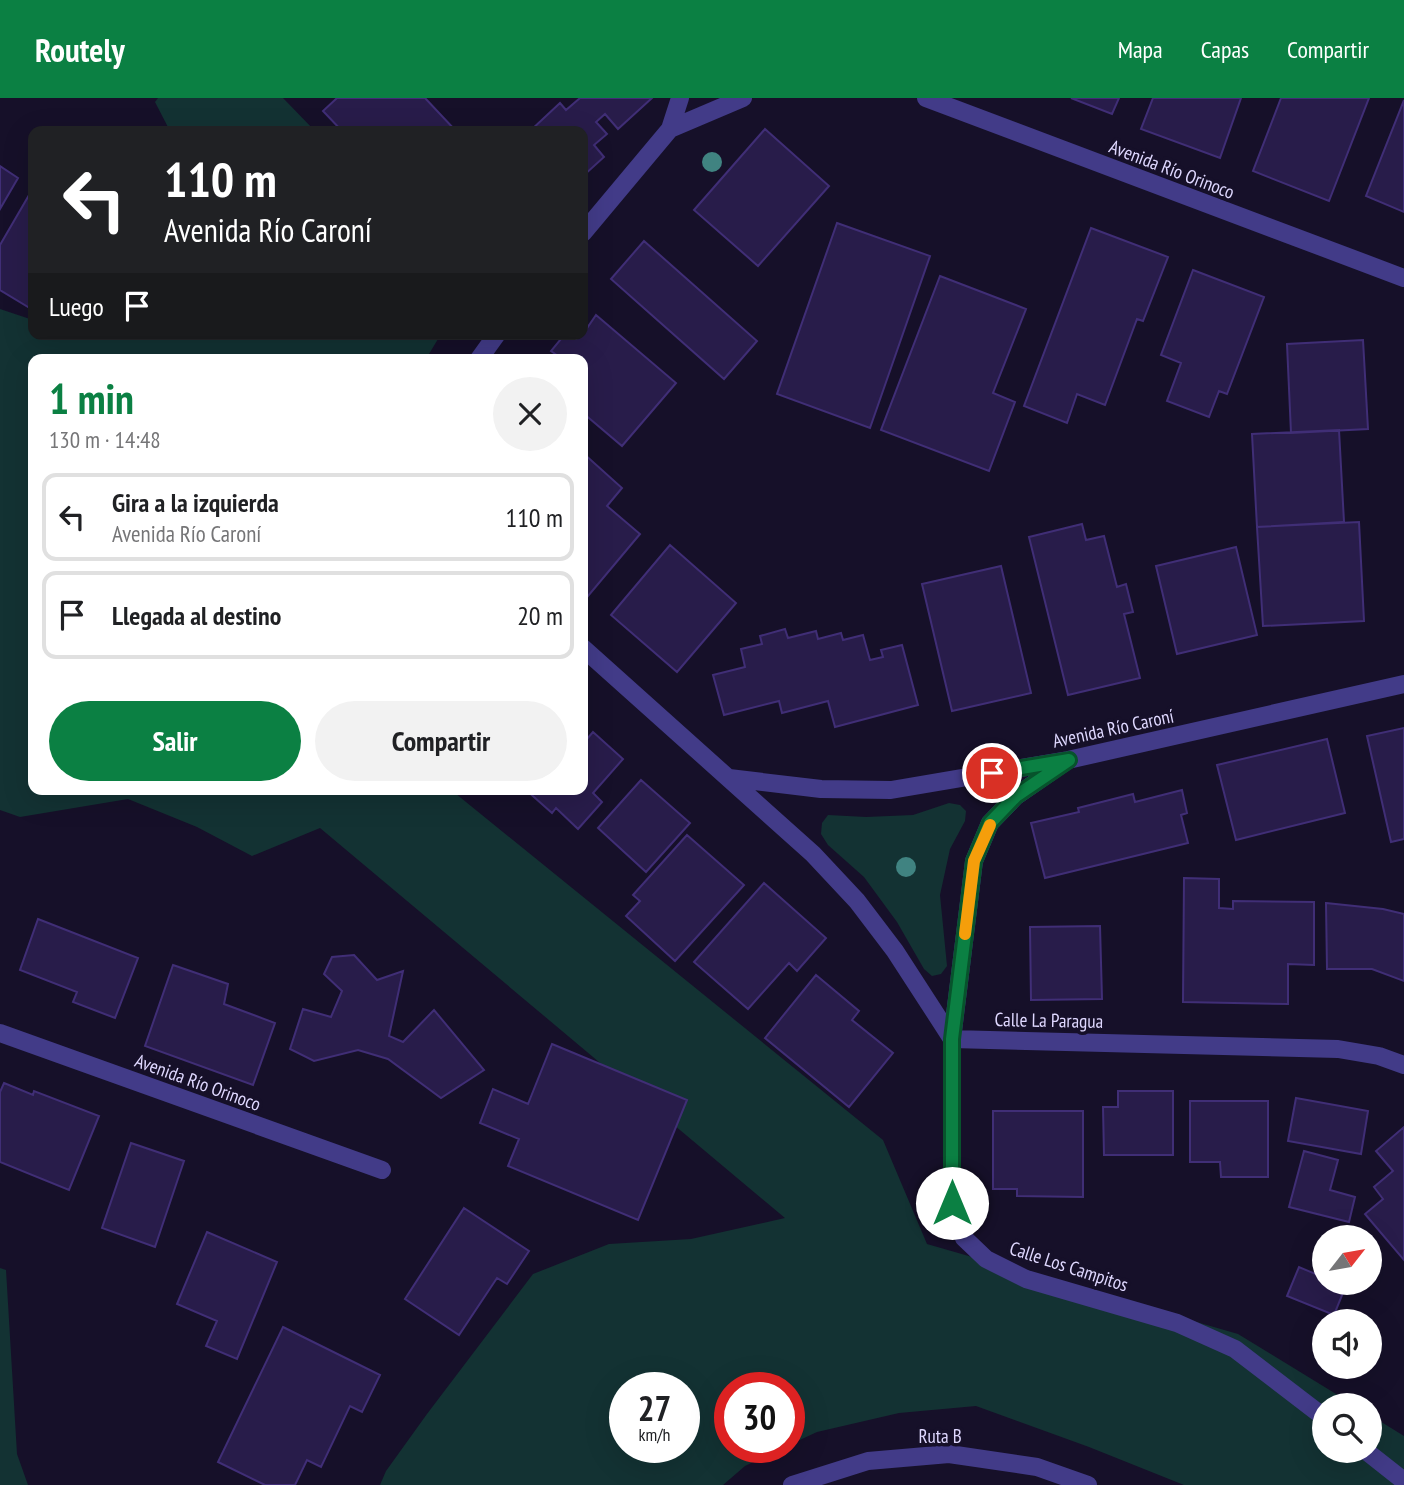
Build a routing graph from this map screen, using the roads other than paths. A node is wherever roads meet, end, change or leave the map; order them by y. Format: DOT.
graph roads {
  1 [pos="680,98"];
  2 [pos="743,98"];
  3 [pos="926,98"];
  4 [pos="670,129"];
  5 [pos="588,227"];
  6 [pos="1404,278"];
  7 [pos="588,652"];
  8 [pos="1404,684"];
  9 [pos="1069,760"];
  10 [pos="729,778"];
  11 [pos="0,1033"];
  12 [pos="952,1039"];
  13 [pos="1404,1065"];
  14 [pos="382,1170"];
  15 [pos="1312,1408"];
  16 [pos="1381,1463"];
  17 [pos="1404,1481"];
  18 [pos="792,1485"];
  19 [pos="1088,1485"];
  1 -- 4 [label="street"];
  2 -- 4 [label="street"];
  3 -- 6 [label="street, Avenida Río Orinoco"];
  4 -- 5 [label="street"];
  7 -- 10 [label="street"];
  8 -- 9 [label="street, Avenida Río Caroní"];
  9 -- 10 [label="street, Avenida Río Caroní"];
  9 -- 12 [label="street, Calle Los Campitos"];
  10 -- 12 [label="street"];
  11 -- 14 [label="street, Avenida Río Orinoco"];
  12 -- 13 [label="street, Calle La Paragua"];
  12 -- 15 [label="street, Calle Los Campitos"];
  16 -- 17 [label="street"];
  18 -- 19 [label="street, Ruta B"];
}
